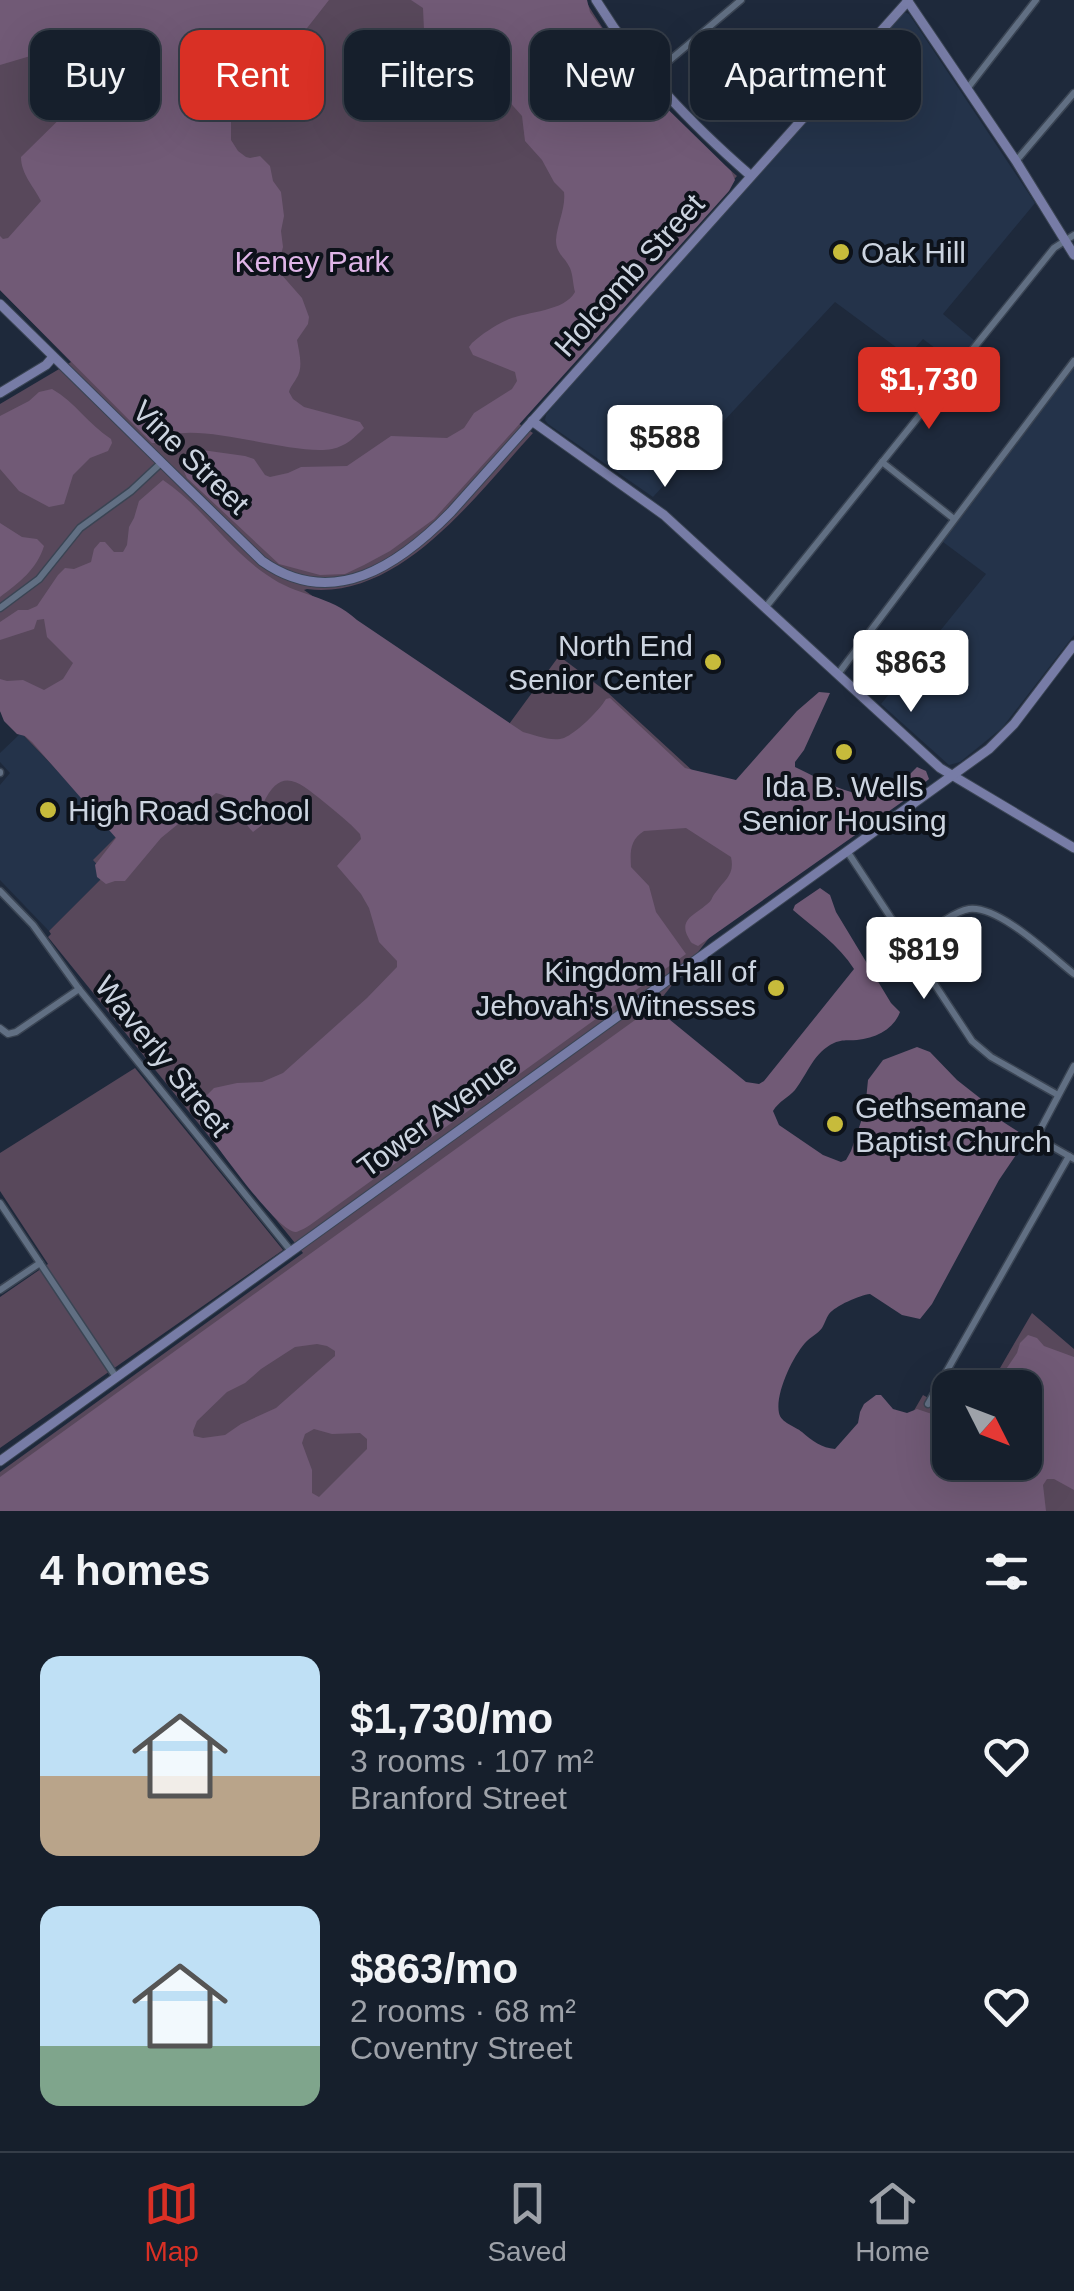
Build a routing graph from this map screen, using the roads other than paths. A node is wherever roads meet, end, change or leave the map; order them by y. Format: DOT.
graph roads {
  1 [pos="596,0"];
  2 [pos="742,0"];
  3 [pos="908,0"];
  4 [pos="1036,0"];
  5 [pos="615,30"];
  6 [pos="670,60"];
  7 [pos="967,89"];
  8 [pos="1074,92"];
  9 [pos="670,99"];
  10 [pos="1016,162"];
  11 [pos="752,176"];
  12 [pos="1069,238"];
  13 [pos="1074,255"];
  14 [pos="0,304"];
  15 [pos="53,357"];
  16 [pos="1074,360"];
  17 [pos="0,393"];
  18 [pos="532,421"];
  19 [pos="882,462"];
  20 [pos="162,463"];
  21 [pos="954,519"];
  22 [pos="374,570"];
  23 [pos="0,608"];
  24 [pos="765,608"];
  25 [pos="1074,645"];
  26 [pos="838,674"];
  27 [pos="952,776"];
  28 [pos="1073,845"];
  29 [pos="846,850"];
  30 [pos="0,890"];
  31 [pos="910,946"];
  32 [pos="1074,974"];
  33 [pos="79,989"];
  34 [pos="0,1028"];
  35 [pos="1074,1066"];
  36 [pos="1058,1095"];
  37 [pos="1071,1157"];
  38 [pos="0,1203"];
  39 [pos="291,1251"];
  40 [pos="40,1263"];
  41 [pos="0,1290"];
  42 [pos="116,1377"];
  43 [pos="928,1404"];
  44 [pos="0,1461"];
  1 -- 5 [label="street"];
  2 -- 6 [label="street"];
  3 -- 7 [label="street"];
  3 -- 11 [label="street, Holcomb Street"];
  4 -- 7 [label="street"];
  7 -- 10 [label="street"];
  8 -- 10 [label="street"];
  9 -- 11 [label="street"];
  10 -- 12 [label="street"];
  11 -- 18 [label="street, Holcomb Street"];
  12 -- 13 [label="street"];
  12 -- 19 [label="street"];
  14 -- 15 [label="street, Vine Street"];
  15 -- 17 [label="street"];
  15 -- 20 [label="street, Vine Street"];
  16 -- 21 [label="street"];
  18 -- 22 [label="street, Holcomb Street"];
  18 -- 24 [label="street"];
  19 -- 21 [label="street"];
  19 -- 24 [label="street"];
  20 -- 22 [label="street, Vine Street"];
  20 -- 23 [label="street"];
  21 -- 26 [label="street"];
  24 -- 26 [label="street"];
  25 -- 27 [label="street, Tower Avenue"];
  26 -- 27 [label="street"];
  27 -- 28 [label="street"];
  27 -- 29 [label="street, Tower Avenue"];
  29 -- 31 [label="street"];
  29 -- 39 [label="street, Tower Avenue"];
  30 -- 33 [label="street, Waverly Street"];
  31 -- 32 [label="street"];
  31 -- 36 [label="street"];
  33 -- 34 [label="street"];
  33 -- 39 [label="street, Waverly Street"];
  35 -- 36 [label="street"];
  36 -- 37 [label="street"];
  37 -- 43 [label="street"];
  38 -- 40 [label="street"];
  39 -- 42 [label="street, Tower Avenue"];
  40 -- 41 [label="street"];
  40 -- 42 [label="street"];
  42 -- 44 [label="street, Tower Avenue"];
}
